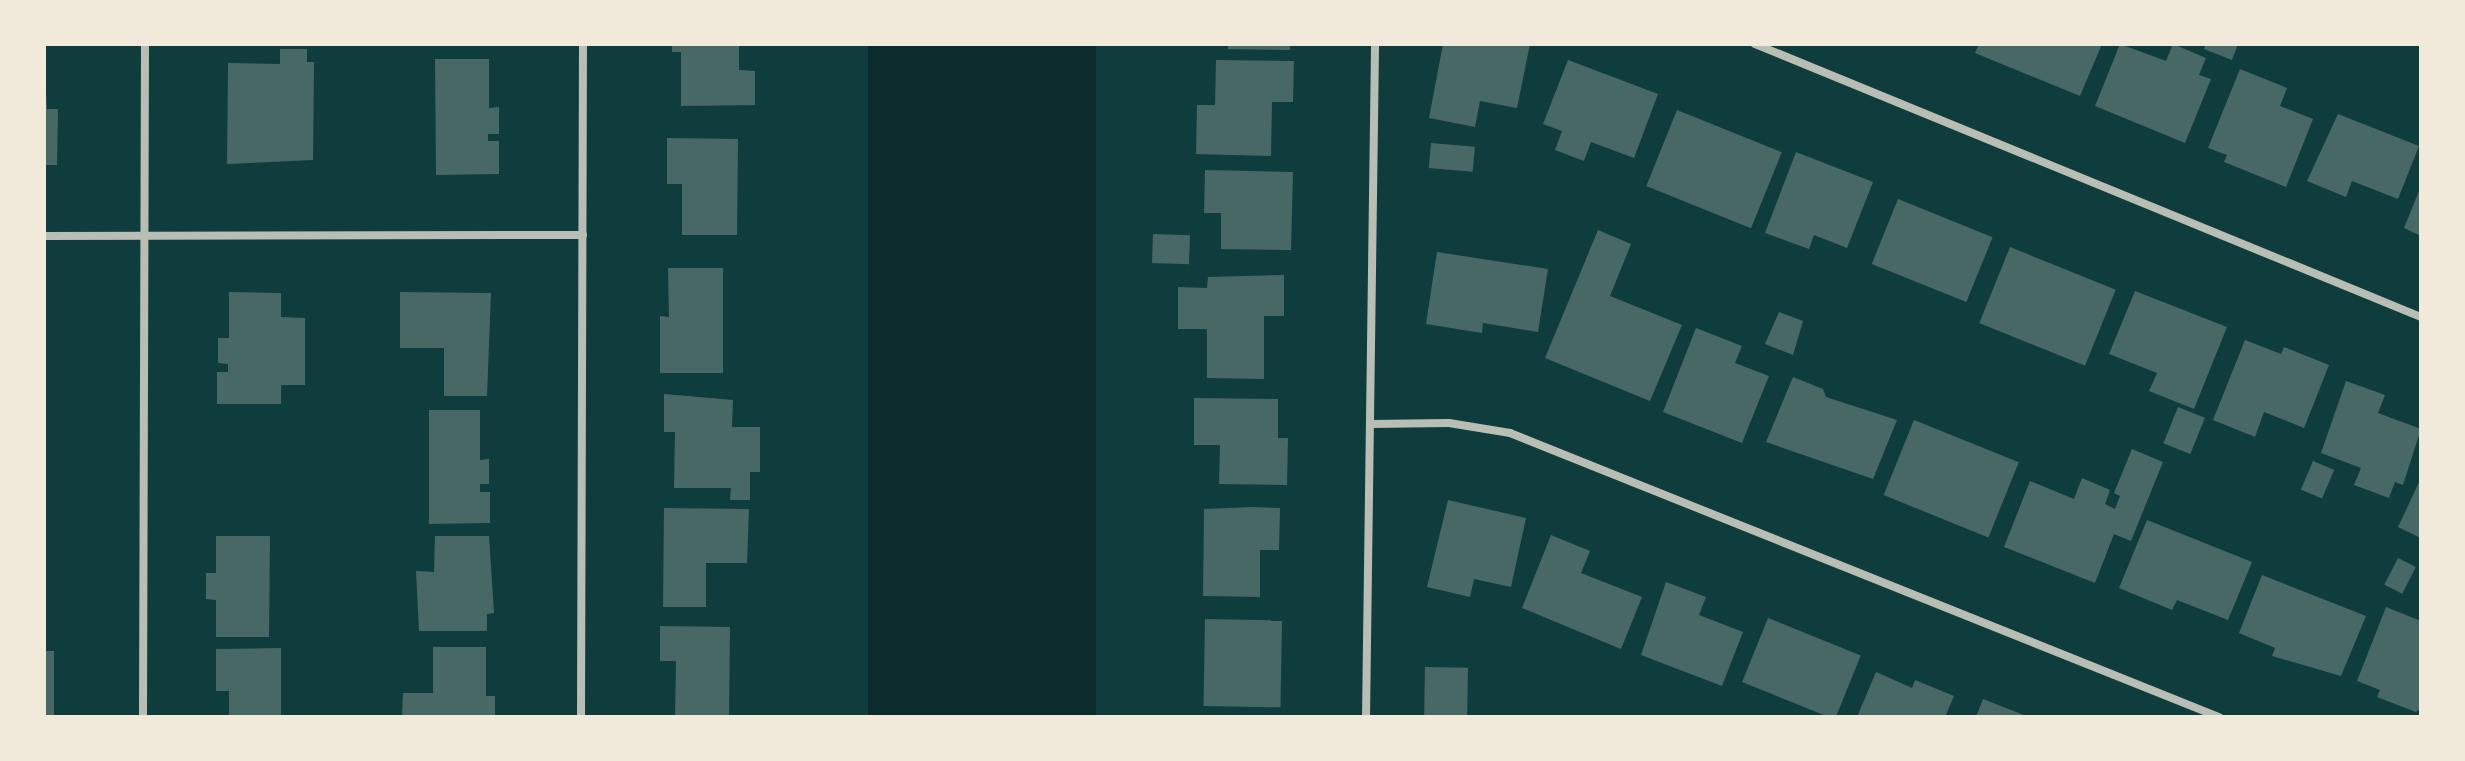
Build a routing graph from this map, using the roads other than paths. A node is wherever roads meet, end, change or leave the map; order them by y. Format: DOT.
graph roads {
  1 [pos="145,44"];
  2 [pos="583,44"];
  3 [pos="1375,44"];
  4 [pos="1755,44"];
  5 [pos="583,235"];
  6 [pos="44,236"];
  7 [pos="147,236"];
  8 [pos="2421,317"];
  9 [pos="1370,424"];
  10 [pos="143,717"];
  11 [pos="581,717"];
  12 [pos="1366,717"];
  13 [pos="2219,717"];
  1 -- 7 [label="street"];
  2 -- 5 [label="street"];
  3 -- 9 [label="street"];
  4 -- 8 [label="street"];
  5 -- 7 [label="street"];
  5 -- 11 [label="street"];
  6 -- 7 [label="street"];
  7 -- 10 [label="street"];
  9 -- 12 [label="street"];
  9 -- 13 [label="street"];
}
